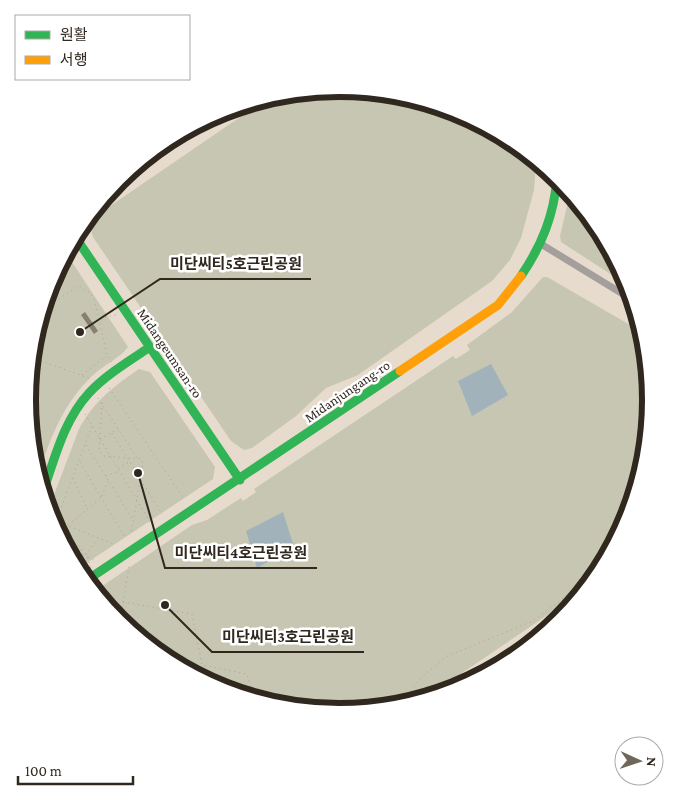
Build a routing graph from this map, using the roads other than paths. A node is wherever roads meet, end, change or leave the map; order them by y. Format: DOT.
graph roads {
  1 [pos="556,188"];
  2 [pos="80,243"];
  3 [pos="541,244"];
  4 [pos="624,295"];
  5 [pos="150,347"];
  6 [pos="47,479"];
  7 [pos="240,480"];
  8 [pos="92,576"];
  1 -- 3 [label="street, Midanjungang-ro"];
  2 -- 5 [label="street, Midangeumsan-ro"];
  3 -- 4 [label="street"];
  3 -- 7 [label="street, Midanjungang-ro"];
  5 -- 6 [label="street"];
  5 -- 7 [label="street, Midangeumsan-ro"];
  7 -- 8 [label="street, Midanjungang-ro"];
}
